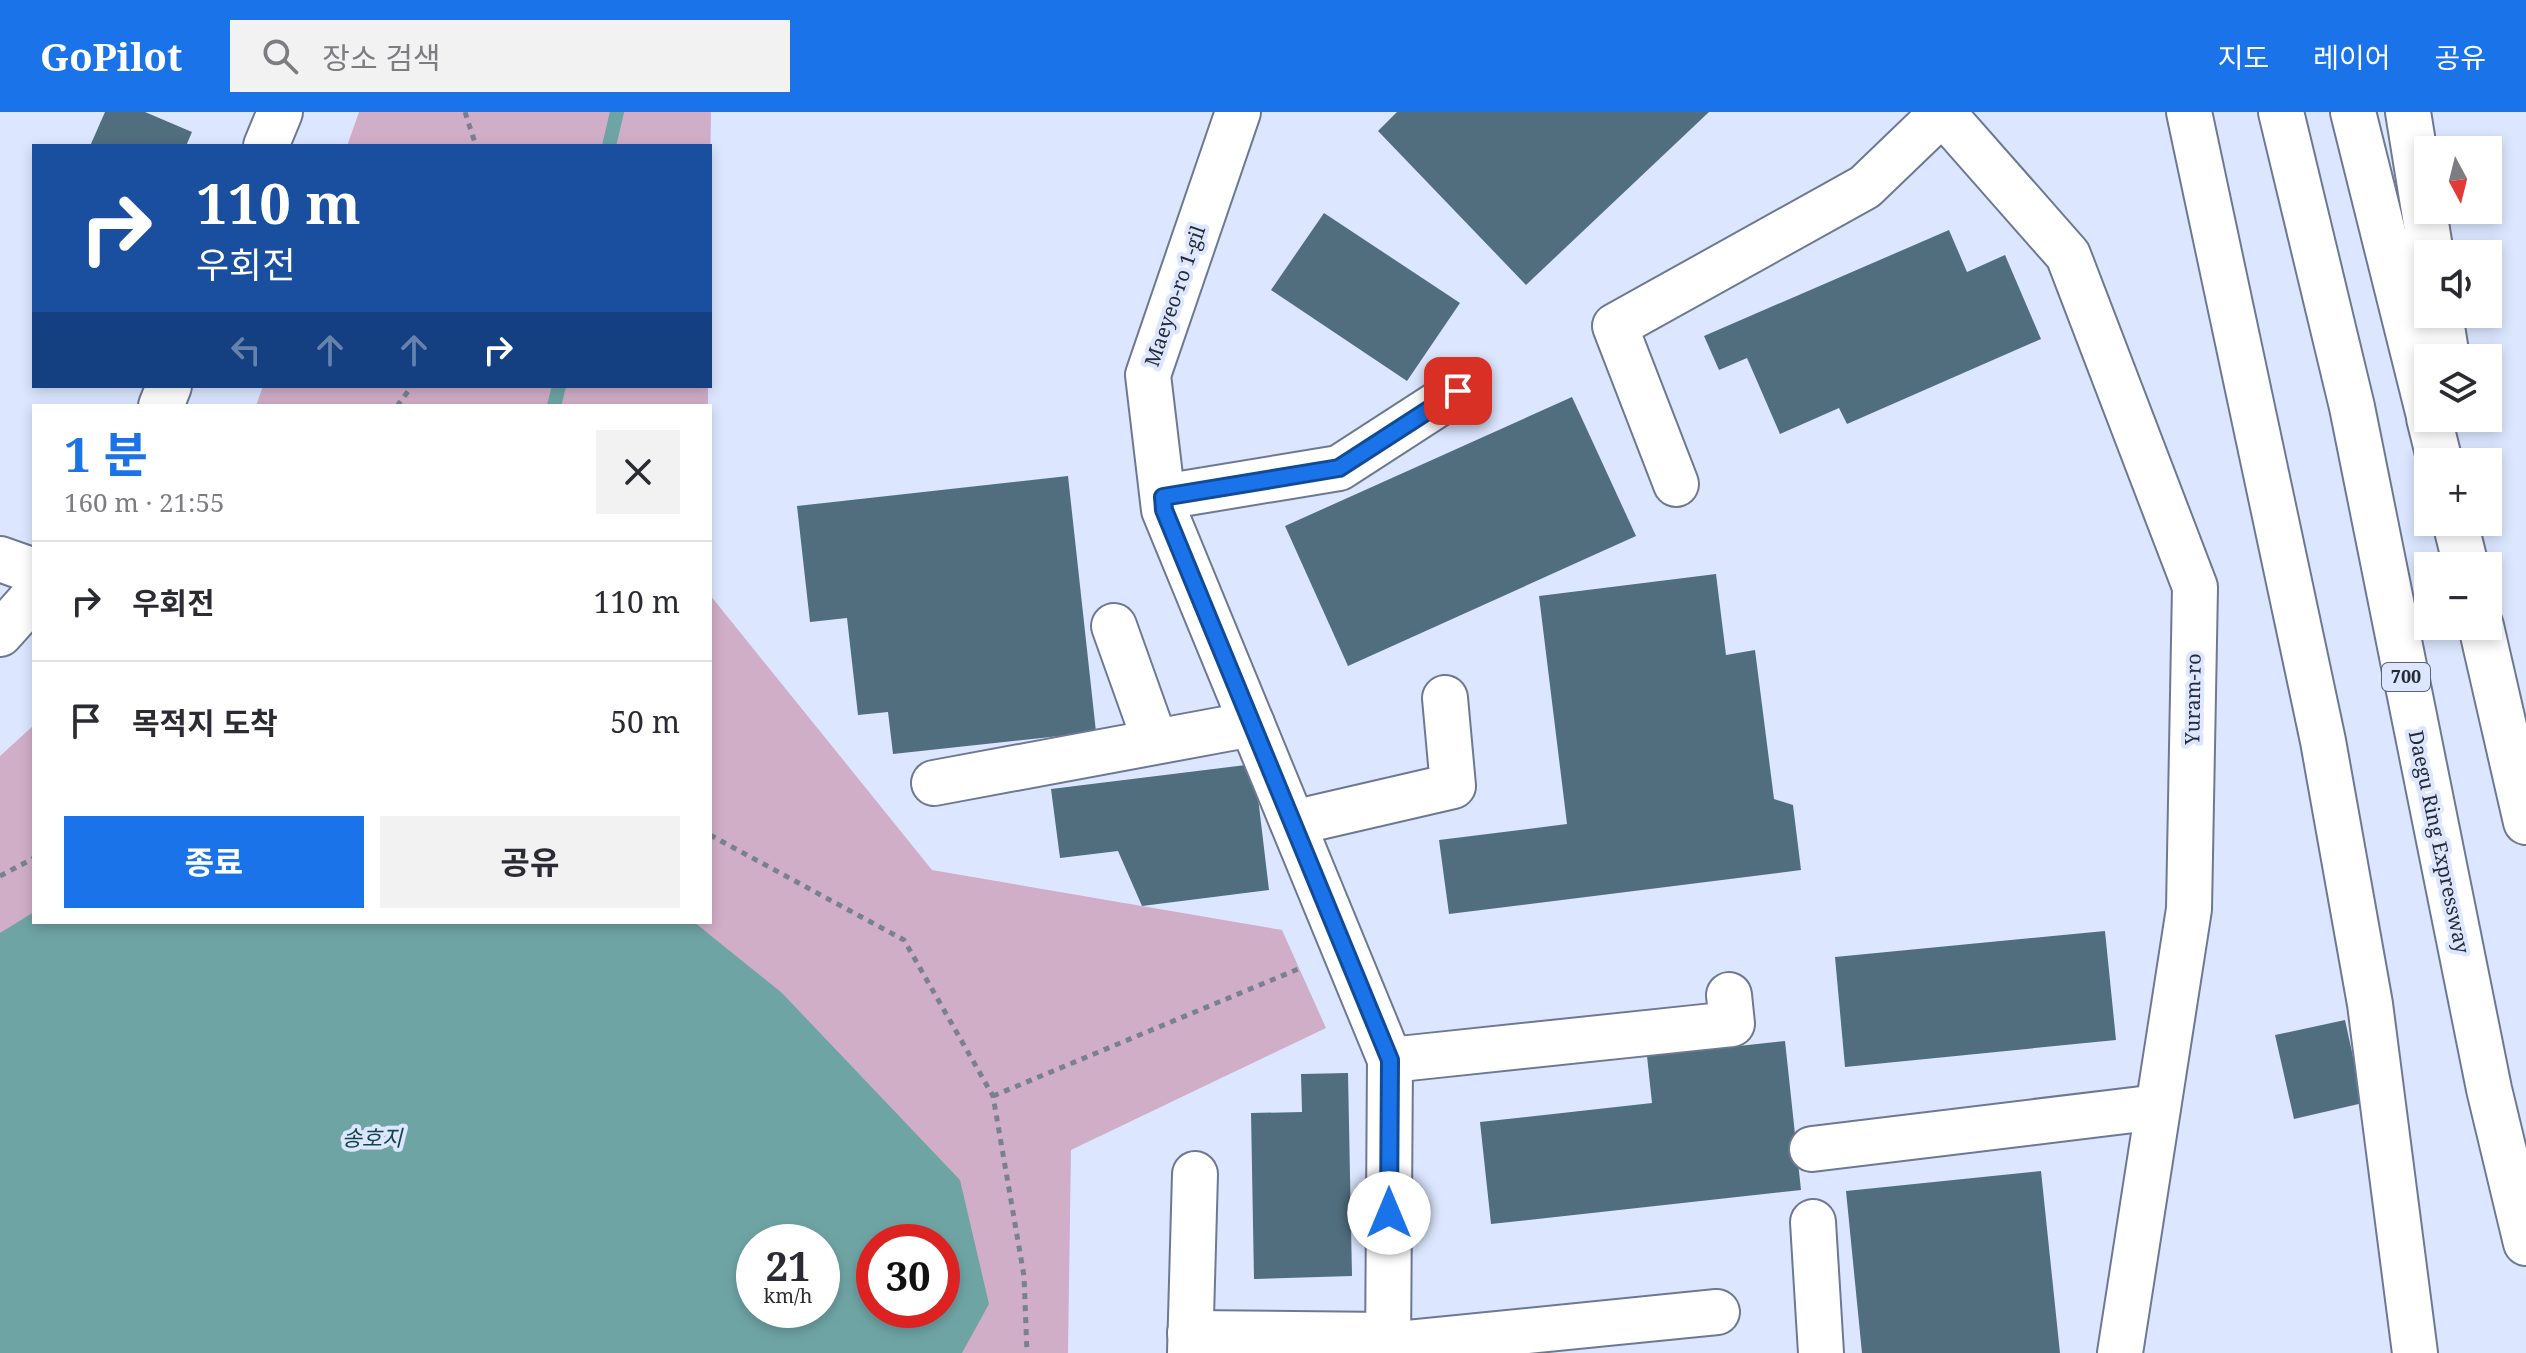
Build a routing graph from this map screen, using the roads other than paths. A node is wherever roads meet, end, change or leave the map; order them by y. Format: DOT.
graph roads {
  1 [pos="280,112"];
  2 [pos="1238,112"];
  3 [pos="1942,112"];
  4 [pos="2189,112"];
  5 [pos="2281,112"];
  6 [pos="2353,112"];
  7 [pos="2408,112"];
  8 [pos="267,144"];
  9 [pos="2429,240"];
  10 [pos="2414,355"];
  11 [pos="1458,391"];
  12 [pos="1676,484"];
  13 [pos="1163,497"];
  14 [pos="0,559"];
  15 [pos="32,570"];
  16 [pos="32,598"];
  17 [pos="1114,626"];
  18 [pos="0,634"];
  19 [pos="2484,640"];
  20 [pos="2492,640"];
  21 [pos="1445,698"];
  22 [pos="1252,724"];
  23 [pos="2505,724"];
  24 [pos="1155,741"];
  25 [pos="934,783"];
  26 [pos="2526,822"];
  27 [pos="1293,823"];
  28 [pos="1729,995"];
  29 [pos="1390,1060"];
  30 [pos="2158,1107"];
  31 [pos="1812,1149"];
  32 [pos="1195,1174"];
  33 [pos="1813,1222"];
  34 [pos="2526,1243"];
  35 [pos="1717,1312"];
  36 [pos="1190,1343"];
  37 [pos="1388,1344"];
  38 [pos="1821,1353"];
  39 [pos="2120,1353"];
  40 [pos="2415,1353"];
  1 -- 8 [label="main road"];
  2 -- 13 [label="main road, Maeyeo-ro 1-gil"];
  3 -- 12 [label="main road"];
  3 -- 30 [label="main road, Yuram-ro"];
  4 -- 40 [label="main road"];
  5 -- 34 [label="main road, Daegu Ring Expressway / 700"];
  6 -- 10 [label="main road"];
  7 -- 9 [label="main road"];
  11 -- 13 [label="main road"];
  13 -- 22 [label="main road, Maeyeo-ro 1-gil"];
  14 -- 15 [label="main road"];
  16 -- 18 [label="main road"];
  17 -- 24 [label="main road"];
  19 -- 23 [label="main road"];
  20 -- 23 [label="main road"];
  21 -- 27 [label="main road"];
  22 -- 24 [label="main road"];
  22 -- 27 [label="main road, Maeyeo-ro 1-gil"];
  23 -- 26 [label="main road"];
  24 -- 25 [label="main road"];
  27 -- 29 [label="main road, Maeyeo-ro 1-gil"];
  28 -- 29 [label="main road"];
  29 -- 37 [label="main road, Maeyeo-ro 1-gil"];
  30 -- 31 [label="main road"];
  30 -- 39 [label="main road, Yuram-ro"];
  32 -- 36 [label="main road"];
  33 -- 38 [label="main road"];
  35 -- 37 [label="main road"];
  36 -- 37 [label="main road"];
}
